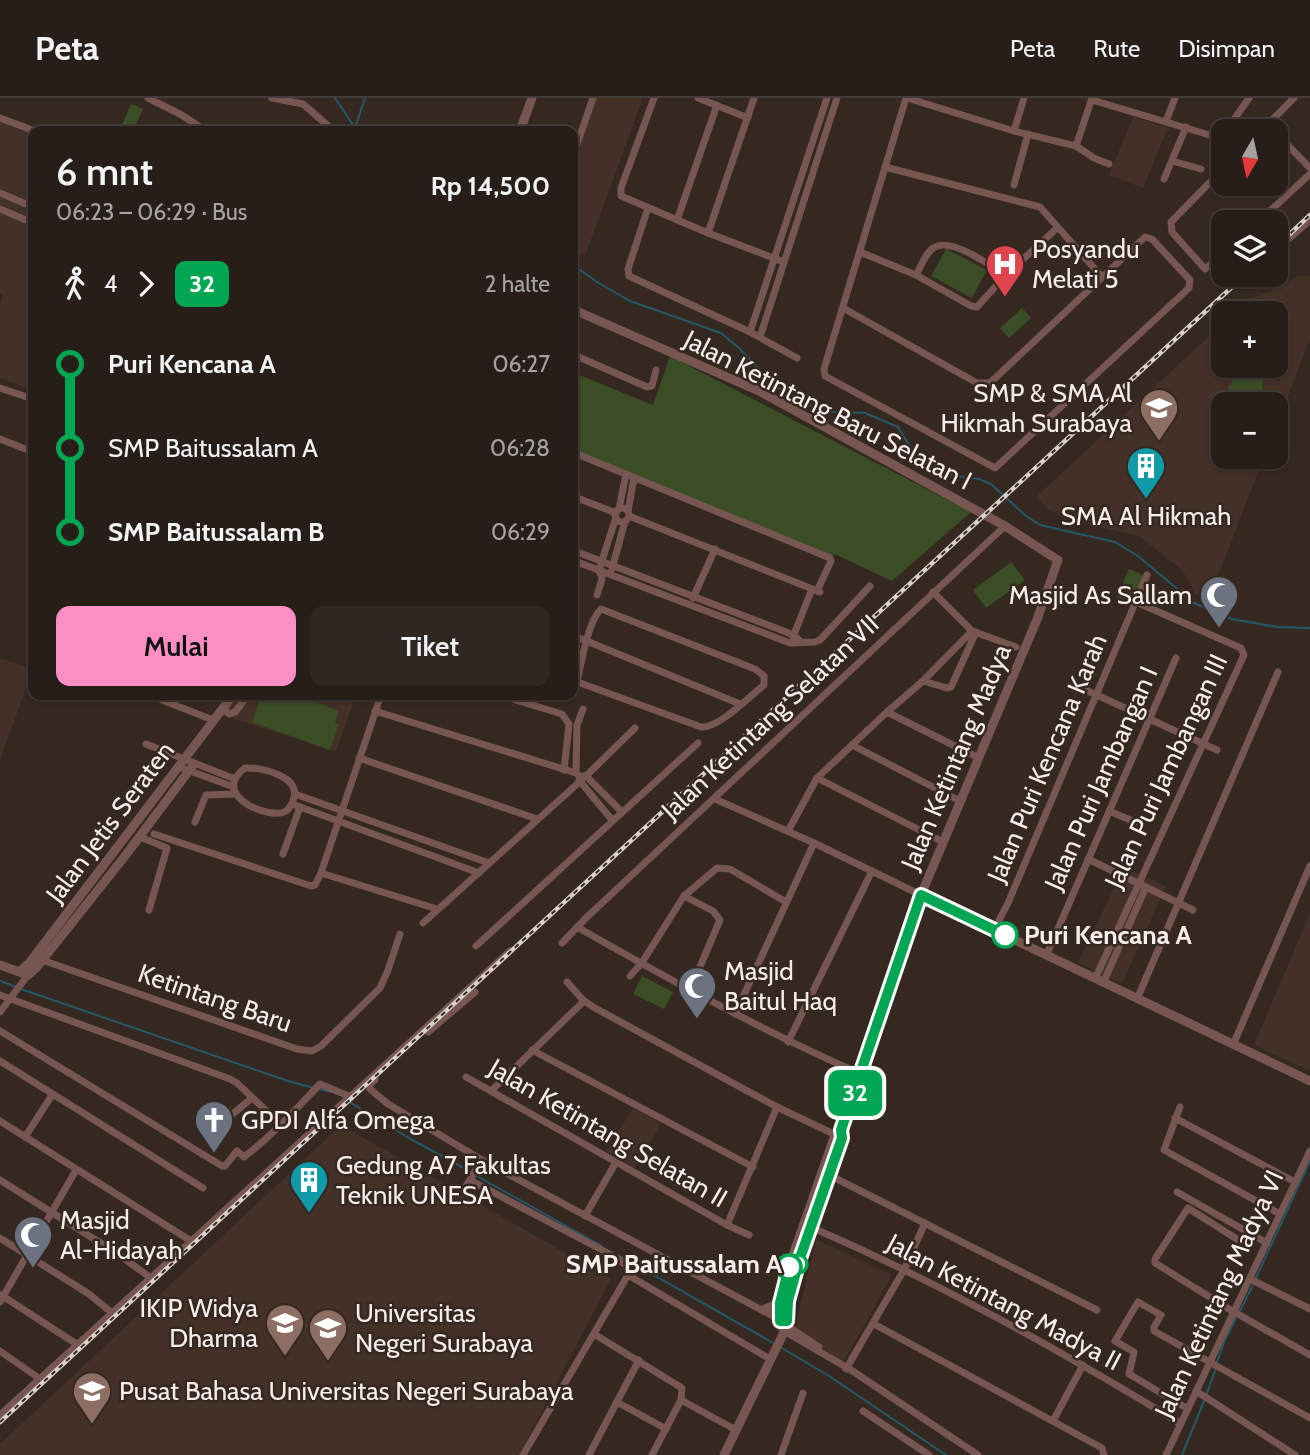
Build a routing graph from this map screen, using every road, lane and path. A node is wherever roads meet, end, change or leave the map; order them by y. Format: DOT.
graph roads {
  1 [pos="148,98"];
  2 [pos="272,98"];
  3 [pos="532,98"];
  4 [pos="593,98"];
  5 [pos="654,98"];
  6 [pos="698,98"];
  7 [pos="754,98"];
  8 [pos="827,98"];
  9 [pos="837,98"];
  10 [pos="906,98"];
  11 [pos="1024,98"];
  12 [pos="1175,98"];
  13 [pos="1250,98"];
  14 [pos="1294,98"];
  15 [pos="1092,99"];
  16 [pos="717,105"];
  17 [pos="0,117"];
  18 [pos="748,118"];
  19 [pos="1235,119"];
  20 [pos="1273,119"];
  21 [pos="1166,121"];
  22 [pos="198,126"];
  23 [pos="328,126"];
  24 [pos="522,126"];
  25 [pos="1186,127"];
  26 [pos="28,128"];
  27 [pos="1014,131"];
  28 [pos="1028,134"];
  29 [pos="1211,134"];
  30 [pos="578,142"];
  31 [pos="1288,145"];
  32 [pos="1076,146"];
  33 [pos="1172,160"];
  34 [pos="1109,164"];
  35 [pos="885,167"];
  36 [pos="1310,168"];
  37 [pos="1201,169"];
  38 [pos="1310,174"];
  39 [pos="1164,179"];
  40 [pos="1211,181"];
  41 [pos="1014,185"];
  42 [pos="0,194"];
  43 [pos="28,204"];
  44 [pos="648,208"];
  45 [pos="0,209"];
  46 [pos="1271,210"];
  47 [pos="677,220"];
  48 [pos="1310,220"];
  49 [pos="28,221"];
  50 [pos="1057,228"];
  51 [pos="708,233"];
  52 [pos="1288,239"];
  53 [pos="860,253"];
  54 [pos="774,258"];
  55 [pos="784,262"];
  56 [pos="1211,265"];
  57 [pos="916,275"];
  58 [pos="1004,277"];
  59 [pos="1102,277"];
  60 [pos="843,308"];
  61 [pos="578,312"];
  62 [pos="750,332"];
  63 [pos="760,337"];
  64 [pos="578,357"];
  65 [pos="797,358"];
  66 [pos="656,370"];
  67 [pos="0,388"];
  68 [pos="28,397"];
  69 [pos="0,439"];
  70 [pos="28,450"];
  71 [pos="578,454"];
  72 [pos="626,474"];
  73 [pos="634,478"];
  74 [pos="578,498"];
  75 [pos="617,513"];
  76 [pos="628,516"];
  77 [pos="1005,526"];
  78 [pos="715,549"];
  79 [pos="578,554"];
  80 [pos="1058,560"];
  81 [pos="578,561"];
  82 [pos="600,566"];
  83 [pos="611,570"];
  84 [pos="1147,575"];
  85 [pos="602,579"];
  86 [pos="870,586"];
  87 [pos="817,591"];
  88 [pos="933,592"];
  89 [pos="597,596"];
  90 [pos="694,596"];
  91 [pos="1136,602"];
  92 [pos="690,605"];
  93 [pos="974,631"];
  94 [pos="794,635"];
  95 [pos="578,637"];
  96 [pos="587,641"];
  97 [pos="801,642"];
  98 [pos="790,643"];
  99 [pos="1016,647"];
  100 [pos="1176,658"];
  101 [pos="578,669"];
  102 [pos="1278,672"];
  103 [pos="923,681"];
  104 [pos="578,682"];
  105 [pos="1077,686"];
  106 [pos="1097,694"];
  107 [pos="162,700"];
  108 [pos="229,700"];
  109 [pos="244,700"];
  110 [pos="379,700"];
  111 [pos="516,700"];
  112 [pos="740,704"];
  113 [pos="223,708"];
  114 [pos="583,709"];
  115 [pos="375,711"];
  116 [pos="887,712"];
  117 [pos="1150,718"];
  118 [pos="214,720"];
  119 [pos="635,728"];
  120 [pos="698,743"];
  121 [pos="1204,743"];
  122 [pos="146,744"];
  123 [pos="852,746"];
  124 [pos="1217,750"];
  125 [pos="359,758"];
  126 [pos="979,758"];
  127 [pos="181,763"];
  128 [pos="192,767"];
  129 [pos="565,770"];
  130 [pos="580,777"];
  131 [pos="817,778"];
  132 [pos="234,786"];
  133 [pos="295,794"];
  134 [pos="715,799"];
  135 [pos="960,801"];
  136 [pos="296,806"];
  137 [pos="342,811"];
  138 [pos="1109,811"];
  139 [pos="622,812"];
  140 [pos="537,819"];
  141 [pos="612,820"];
  142 [pos="338,821"];
  143 [pos="195,822"];
  144 [pos="1135,822"];
  145 [pos="788,831"];
  146 [pos="154,834"];
  147 [pos="140,836"];
  148 [pos="943,842"];
  149 [pos="814,843"];
  150 [pos="284,853"];
  151 [pos="1088,859"];
  152 [pos="489,863"];
  153 [pos="1310,866"];
  154 [pos="872,871"];
  155 [pos="321,873"];
  156 [pos="479,873"];
  157 [pos="1137,883"];
  158 [pos="1146,887"];
  159 [pos="684,895"];
  160 [pos="921,895"];
  161 [pos="786,902"];
  162 [pos="1177,903"];
  163 [pos="437,909"];
  164 [pos="149,911"];
  165 [pos="1193,911"];
  166 [pos="423,923"];
  167 [pos="577,927"];
  168 [pos="994,930"];
  169 [pos="400,934"];
  170 [pos="562,943"];
  171 [pos="476,946"];
  172 [pos="1108,948"];
  173 [pos="510,950"];
  174 [pos="1116,952"];
  175 [pos="1047,954"];
  176 [pos="42,960"];
  177 [pos="641,964"];
  178 [pos="0,965"];
  179 [pos="24,975"];
  180 [pos="630,976"];
  181 [pos="1099,981"];
  182 [pos="566,982"];
  183 [pos="690,990"];
  184 [pos="475,992"];
  185 [pos="0,995"];
  186 [pos="11,995"];
  187 [pos="1138,999"];
  188 [pos="584,1001"];
  189 [pos="0,1012"];
  190 [pos="735,1014"];
  191 [pos="0,1031"];
  192 [pos="788,1042"];
  193 [pos="1233,1045"];
  194 [pos="532,1050"];
  195 [pos="0,1061"];
  196 [pos="861,1074"];
  197 [pos="466,1077"];
  198 [pos="1310,1080"];
  199 [pos="491,1091"];
  200 [pos="52,1095"];
  201 [pos="252,1098"];
  202 [pos="349,1098"];
  203 [pos="777,1107"];
  204 [pos="1180,1107"];
  205 [pos="1175,1118"];
  206 [pos="0,1121"];
  207 [pos="223,1122"];
  208 [pos="280,1124"];
  209 [pos="839,1134"];
  210 [pos="25,1137"];
  211 [pos="1310,1151"];
  212 [pos="615,1162"];
  213 [pos="480,1163"];
  214 [pos="753,1167"];
  215 [pos="76,1170"];
  216 [pos="829,1175"];
  217 [pos="471,1177"];
  218 [pos="0,1180"];
  219 [pos="1295,1182"];
  220 [pos="203,1188"];
  221 [pos="463,1191"];
  222 [pos="1177,1192"];
  223 [pos="52,1212"];
  224 [pos="1280,1214"];
  225 [pos="585,1216"];
  226 [pos="925,1223"];
  227 [pos="727,1225"];
  228 [pos="808,1226"];
  229 [pos="749,1235"];
  230 [pos="0,1238"];
  231 [pos="191,1241"];
  232 [pos="1243,1243"];
  233 [pos="1266,1243"];
  234 [pos="27,1255"];
  235 [pos="904,1270"];
  236 [pos="628,1275"];
  237 [pos="150,1278"];
  238 [pos="1254,1282"];
  239 [pos="1,1298"];
  240 [pos="780,1303"];
  241 [pos="1310,1309"];
  242 [pos="763,1310"];
  243 [pos="1097,1310"];
  244 [pos="112,1313"];
  245 [pos="1238,1314"];
  246 [pos="874,1324"];
  247 [pos="784,1327"];
  248 [pos="594,1334"];
  249 [pos="78,1345"];
  250 [pos="0,1352"];
  251 [pos="1310,1354"];
  252 [pos="771,1358"];
  253 [pos="639,1360"];
  254 [pos="1215,1363"];
  255 [pos="1083,1365"];
  256 [pos="848,1368"];
  257 [pos="40,1378"];
  258 [pos="803,1392"];
  259 [pos="1200,1393"];
  260 [pos="681,1400"];
  261 [pos="617,1402"];
  262 [pos="1188,1409"];
  263 [pos="863,1411"];
  264 [pos="0,1415"];
  265 [pos="1310,1418"];
  266 [pos="1053,1421"];
  267 [pos="1181,1424"];
  268 [pos="666,1429"];
  269 [pos="736,1430"];
  270 [pos="974,1454"];
  271 [pos="523,1455"];
  272 [pos="589,1455"];
  273 [pos="652,1455"];
  274 [pos="723,1455"];
  275 [pos="781,1455"];
  276 [pos="929,1455"];
  277 [pos="1104,1455"];
  278 [pos="1166,1455"];
  279 [pos="1295,1455"];
  1 -- 22 [label="street"];
  2 -- 23 [label="street"];
  3 -- 24 [label="street"];
  4 -- 30 [label="street"];
  5 -- 44 [label="street"];
  6 -- 16 [label="street"];
  7 -- 18 [label="street"];
  8 -- 54 [label="street"];
  9 -- 55 [label="street"];
  10 -- 27 [label="street"];
  10 -- 35 [label="street"];
  11 -- 27 [label="street"];
  12 -- 21 [label="street"];
  13 -- 19 [label="street"];
  14 -- 20 [label="street"];
  15 -- 21 [label="street"];
  15 -- 32 [label="street"];
  16 -- 18 [label="street"];
  16 -- 47 [label="street"];
  17 -- 26 [label="street"];
  18 -- 51 [label="street"];
  21 -- 25 [label="street"];
  25 -- 29 [label="street"];
  25 -- 33 [label="street"];
  27 -- 28 [label="street"];
  28 -- 32 [label="street"];
  28 -- 41 [label="street"];
  31 -- 36 [label="street"];
  32 -- 34 [label="street"];
  33 -- 37 [label="street"];
  33 -- 39 [label="street"];
  35 -- 50 [label="street"];
  35 -- 53 [label="street"];
  38 -- 46 [label="street"];
  40 -- 56 [label="street"];
  42 -- 43 [label="street"];
  44 -- 47 [label="street"];
  44 -- 62 [label="street"];
  45 -- 49 [label="street"];
  47 -- 51 [label="street"];
  48 -- 52 [label="street"];
  50 -- 58 [label="street"];
  50 -- 59 [label="street"];
  51 -- 54 [label="street"];
  53 -- 57 [label="street"];
  53 -- 60 [label="street"];
  54 -- 55 [label="street"];
  54 -- 62 [label="street"];
  55 -- 63 [label="street"];
  57 -- 58 [label="street"];
  57 -- 58 [label="street"];
  59 -- 60 [label="street"];
  59 -- 60 [label="street"];
  61 -- 77 [label="street, Jalan Ketintang Baru Selatan I"];
  62 -- 63 [label="street"];
  63 -- 65 [label="street"];
  64 -- 66 [label="street"];
  67 -- 68 [label="street"];
  69 -- 70 [label="street"];
  71 -- 72 [label="street"];
  72 -- 73 [label="street"];
  72 -- 75 [label="street"];
  73 -- 76 [label="street"];
  73 -- 87 [label="street"];
  74 -- 75 [label="street"];
  75 -- 76 [label="street"];
  75 -- 76 [label="street"];
  75 -- 82 [label="street"];
  76 -- 78 [label="street"];
  76 -- 83 [label="street"];
  77 -- 80 [label="street, Jalan Ketintang Baru Selatan I"];
  77 -- 88 [label="street, Jalan Ketintang Selatan VII"];
  78 -- 87 [label="street"];
  78 -- 90 [label="street"];
  79 -- 82 [label="street"];
  80 -- 126 [label="street, Jalan Ketintang Madya"];
  81 -- 82 [label="street"];
  82 -- 83 [label="street"];
  82 -- 85 [label="street"];
  83 -- 85 [label="street"];
  83 -- 90 [label="street"];
  83 -- 92 [label="street"];
  84 -- 91 [label="street, Jalan Puri Kencana Karah"];
  85 -- 89 [label="street"];
  86 -- 97 [label="street"];
  87 -- 94 [label="street"];
  88 -- 93 [label="street"];
  88 -- 134 [label="street, Jalan Ketintang Selatan VII"];
  90 -- 92 [label="street"];
  90 -- 94 [label="street"];
  91 -- 106 [label="street, Jalan Puri Kencana Karah"];
  91 -- 121 [label="street, Jalan Puri Jambangan III"];
  92 -- 98 [label="street"];
  93 -- 99 [label="street"];
  93 -- 103 [label="street"];
  93 -- 103 [label="street"];
  94 -- 97 [label="street"];
  94 -- 98 [label="street"];
  95 -- 96 [label="street"];
  96 -- 101 [label="street"];
  96 -- 112 [label="street"];
  96 -- 112 [label="street"];
  97 -- 98 [label="street"];
  100 -- 117 [label="street, Jalan Puri Jambangan I"];
  102 -- 162 [label="street"];
  103 -- 116 [label="street"];
  104 -- 112 [label="street"];
  105 -- 106 [label="street"];
  106 -- 117 [label="street"];
  106 -- 168 [label="street, Jalan Puri Kencana Karah"];
  107 -- 118 [label="street"];
  108 -- 113 [label="street, Jalan Jetis Seraten"];
  109 -- 113 [label="street"];
  110 -- 115 [label="street"];
  111 -- 129 [label="street"];
  113 -- 118 [label="street, Jalan Jetis Seraten"];
  114 -- 130 [label="street"];
  115 -- 125 [label="street"];
  115 -- 129 [label="street"];
  116 -- 123 [label="street"];
  116 -- 126 [label="street"];
  117 -- 121 [label="street"];
  117 -- 138 [label="street, Jalan Puri Jambangan I"];
  118 -- 127 [label="street, Jalan Jetis Seraten"];
  119 -- 130 [label="street"];
  120 -- 139 [label="street"];
  121 -- 124 [label="street"];
  121 -- 157 [label="street, Jalan Puri Jambangan III"];
  122 -- 127 [label="street"];
  123 -- 131 [label="street"];
  123 -- 135 [label="street"];
  125 -- 137 [label="street"];
  125 -- 140 [label="street"];
  126 -- 135 [label="street, Jalan Ketintang Madya"];
  127 -- 128 [label="street"];
  127 -- 179 [label="street, Jalan Jetis Seraten"];
  128 -- 132 [label="street"];
  128 -- 147 [label="street, Jalan Jetis Seraten"];
  129 -- 130 [label="street"];
  130 -- 139 [label="street"];
  130 -- 140 [label="street"];
  130 -- 141 [label="street"];
  131 -- 145 [label="street"];
  131 -- 148 [label="street"];
  132 -- 133 [label="street"];
  132 -- 136 [label="street"];
  132 -- 143 [label="street"];
  133 -- 136 [label="street"];
  133 -- 137 [label="street"];
  134 -- 145 [label="street"];
  134 -- 167 [label="street, Jalan Ketintang Selatan VII"];
  135 -- 148 [label="street, Jalan Ketintang Madya"];
  136 -- 142 [label="street"];
  136 -- 150 [label="street"];
  137 -- 142 [label="street"];
  137 -- 152 [label="street"];
  138 -- 144 [label="street"];
  138 -- 151 [label="street, Jalan Puri Jambangan I"];
  139 -- 141 [label="street"];
  140 -- 152 [label="street"];
  141 -- 171 [label="street"];
  142 -- 155 [label="street"];
  142 -- 156 [label="street"];
  145 -- 149 [label="street"];
  146 -- 155 [label="street"];
  147 -- 164 [label="street"];
  147 -- 176 [label="street, Jalan Jetis Seraten"];
  148 -- 160 [label="street, Jalan Ketintang Madya"];
  149 -- 154 [label="street"];
  149 -- 161 [label="street"];
  151 -- 157 [label="street"];
  151 -- 175 [label="street, Jalan Puri Jambangan I"];
  152 -- 156 [label="street"];
  153 -- 193 [label="street"];
  154 -- 160 [label="street"];
  154 -- 192 [label="street"];
  155 -- 163 [label="street"];
  156 -- 163 [label="street"];
  157 -- 158 [label="street"];
  157 -- 172 [label="street, Jalan Puri Jambangan III"];
  158 -- 162 [label="street"];
  158 -- 174 [label="street, Jalan Puri Jambangan III"];
  159 -- 161 [label="street"];
  159 -- 177 [label="street"];
  159 -- 183 [label="street"];
  160 -- 168 [label="street"];
  160 -- 196 [label="street, Jalan Ketintang Madya"];
  161 -- 190 [label="street"];
  162 -- 165 [label="street"];
  162 -- 187 [label="street"];
  163 -- 166 [label="street"];
  167 -- 170 [label="street, Jalan Ketintang Selatan VII"];
  167 -- 177 [label="street"];
  168 -- 175 [label="street"];
  169 -- 176 [label="street, Ketintang Baru"];
  172 -- 174 [label="street"];
  172 -- 181 [label="street, Jalan Puri Jambangan III"];
  173 -- 202 [label="street"];
  174 -- 181 [label="street, Jalan Puri Jambangan III"];
  175 -- 181 [label="street"];
  176 -- 179 [label="street, Jalan Jetis Seraten"];
  177 -- 180 [label="street"];
  177 -- 183 [label="street"];
  178 -- 179 [label="street"];
  179 -- 186 [label="street, Jalan Jetis Seraten"];
  181 -- 187 [label="street"];
  182 -- 188 [label="street"];
  183 -- 190 [label="street"];
  184 -- 213 [label="street"];
  185 -- 186 [label="street"];
  186 -- 189 [label="street, Jalan Jetis Seraten"];
  186 -- 201 [label="street"];
  187 -- 193 [label="street"];
  188 -- 194 [label="street"];
  188 -- 203 [label="street"];
  190 -- 192 [label="street"];
  191 -- 208 [label="street"];
  192 -- 196 [label="street"];
  193 -- 198 [label="street"];
  194 -- 199 [label="street"];
  194 -- 214 [label="street"];
  195 -- 200 [label="street"];
  196 -- 209 [label="street, Jalan Ketintang Madya"];
  197 -- 199 [label="street, Jalan Ketintang Selatan II"];
  199 -- 212 [label="street, Jalan Ketintang Selatan II"];
  200 -- 210 [label="street"];
  200 -- 220 [label="street"];
  201 -- 207 [label="street"];
  201 -- 208 [label="street"];
  202 -- 208 [label="street"];
  202 -- 231 [label="street"];
  203 -- 209 [label="street"];
  203 -- 214 [label="street, Jalan Ketintang Selatan II"];
  204 -- 205 [label="street"];
  205 -- 219 [label="street"];
  205 -- 224 [label="street"];
  206 -- 210 [label="street"];
  209 -- 216 [label="street, Jalan Ketintang Madya"];
  209 -- 228 [label="street, Jalan Ketintang Madya"];
  210 -- 215 [label="street"];
  211 -- 219 [label="street, Jalan Ketintang Madya VI"];
  212 -- 225 [label="street"];
  212 -- 227 [label="street, Jalan Ketintang Selatan II"];
  213 -- 217 [label="street"];
  213 -- 225 [label="street"];
  214 -- 227 [label="street, Jalan Ketintang Selatan II"];
  215 -- 223 [label="street"];
  215 -- 231 [label="street"];
  216 -- 226 [label="street"];
  216 -- 228 [label="street, Jalan Ketintang Madya"];
  217 -- 221 [label="street"];
  217 -- 236 [label="street"];
  218 -- 223 [label="street"];
  219 -- 224 [label="street, Jalan Ketintang Madya VI"];
  222 -- 233 [label="street"];
  223 -- 234 [label="street"];
  223 -- 237 [label="street"];
  224 -- 233 [label="street, Jalan Ketintang Madya VI"];
  225 -- 242 [label="street"];
  226 -- 235 [label="street"];
  226 -- 243 [label="street"];
  227 -- 229 [label="street"];
  228 -- 235 [label="street, Jalan Ketintang Madya II"];
  228 -- 240 [label="street, Jalan Ketintang Madya"];
  228 -- 247 [label="street, Jalan Ketintang Madya"];
  230 -- 234 [label="street"];
  231 -- 237 [label="street"];
  232 -- 245 [label="street"];
  233 -- 238 [label="street, Jalan Ketintang Madya VI"];
  234 -- 239 [label="street"];
  234 -- 244 [label="street"];
  235 -- 246 [label="street"];
  235 -- 255 [label="street, Jalan Ketintang Madya II"];
  236 -- 248 [label="street"];
  236 -- 252 [label="street"];
  237 -- 244 [label="street"];
  238 -- 241 [label="street"];
  238 -- 245 [label="street, Jalan Ketintang Madya VI"];
  239 -- 249 [label="street"];
  240 -- 242 [label="street"];
  240 -- 247 [label="street, Jalan Ketintang Madya"];
  242 -- 247 [label="street"];
  244 -- 249 [label="street"];
  245 -- 251 [label="street"];
  245 -- 254 [label="street, Jalan Ketintang Madya VI"];
  246 -- 256 [label="street"];
  246 -- 266 [label="street"];
  247 -- 252 [label="street, Jalan Ketintang Madya"];
  247 -- 256 [label="street"];
  248 -- 253 [label="street"];
  248 -- 271 [label="street"];
  249 -- 257 [label="street"];
  250 -- 257 [label="street"];
  252 -- 269 [label="street, Jalan Ketintang Madya"];
  253 -- 260 [label="street"];
  253 -- 261 [label="street"];
  254 -- 259 [label="street, Jalan Ketintang Madya VI"];
  254 -- 262 [label="street"];
  254 -- 265 [label="street"];
  255 -- 266 [label="street"];
  255 -- 267 [label="street, Jalan Ketintang Madya II"];
  256 -- 270 [label="street"];
  257 -- 264 [label="street"];
  258 -- 275 [label="street"];
  259 -- 262 [label="street, Jalan Ketintang Madya VI"];
  259 -- 279 [label="street"];
  260 -- 268 [label="street"];
  260 -- 269 [label="street"];
  261 -- 268 [label="street"];
  261 -- 272 [label="street"];
  262 -- 267 [label="street, Jalan Ketintang Madya VI"];
  263 -- 276 [label="street"];
  266 -- 277 [label="street"];
  267 -- 278 [label="street, Jalan Ketintang Madya VI"];
  268 -- 273 [label="street"];
  269 -- 274 [label="street, Jalan Ketintang Madya"];
}
